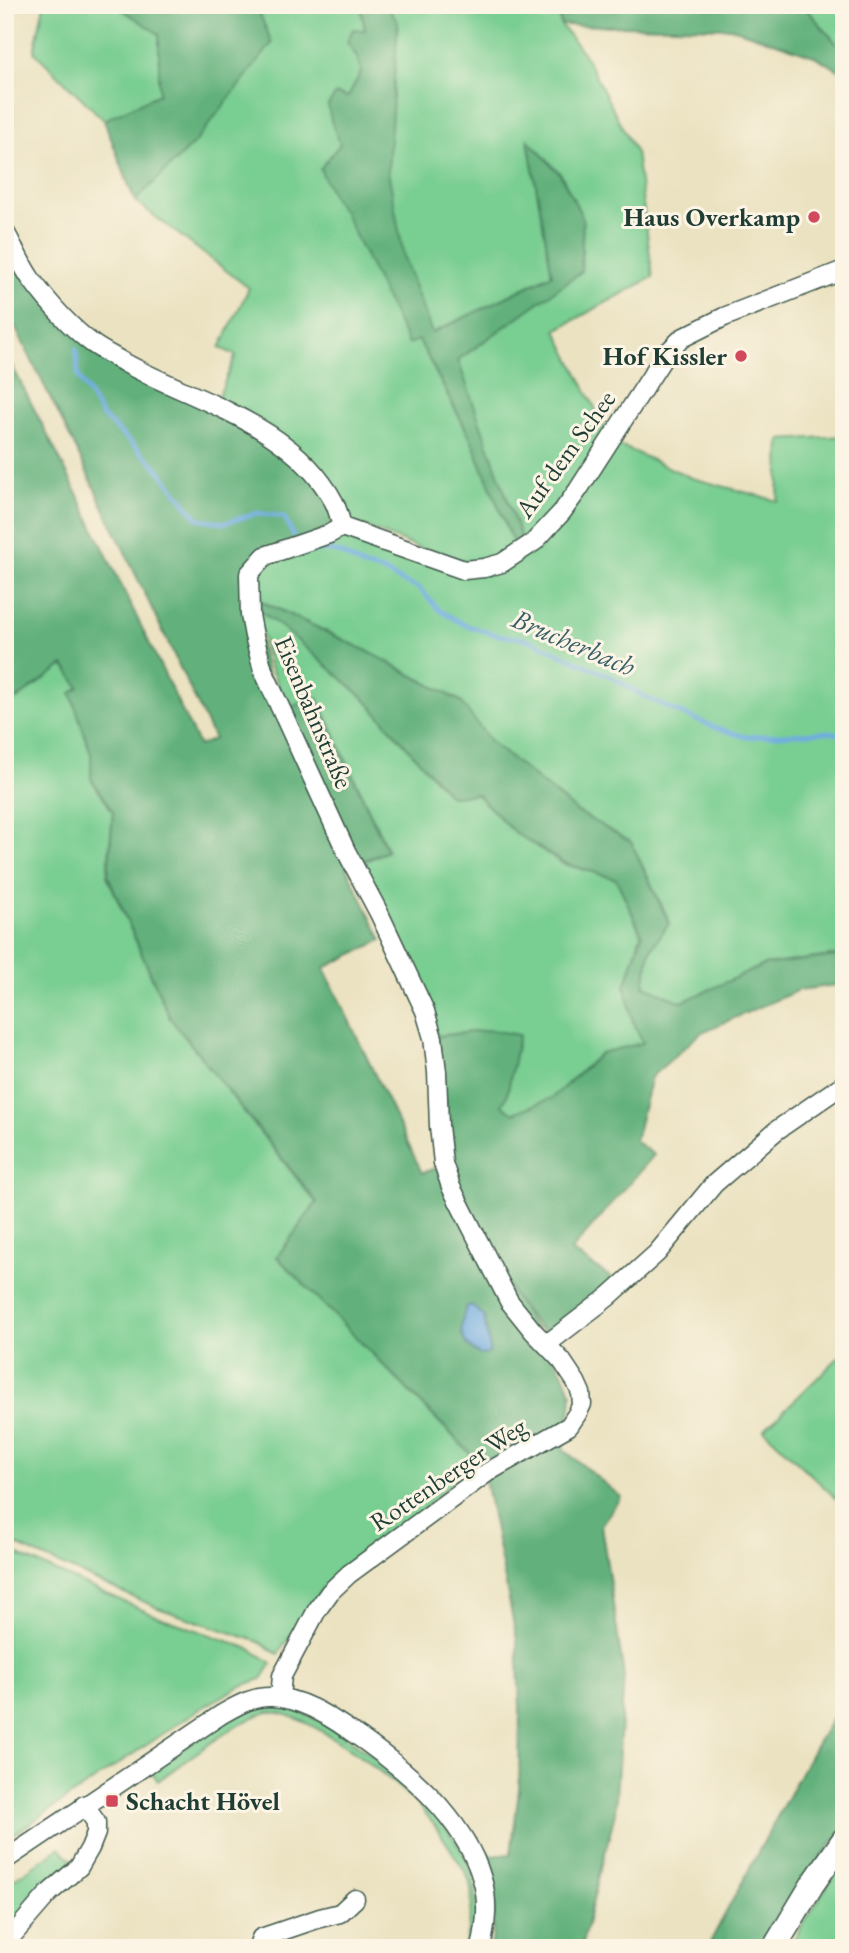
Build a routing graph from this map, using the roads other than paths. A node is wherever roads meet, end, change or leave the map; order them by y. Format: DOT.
graph roads {
  1 [pos="5,232"];
  2 [pos="844,270"];
  3 [pos="342,527"];
  4 [pos="844,1084"];
  5 [pos="547,1344"];
  6 [pos="280,1697"];
  7 [pos="84,1805"];
  8 [pos="844,1839"];
  9 [pos="5,1860"];
  10 [pos="355,1899"];
  11 [pos="5,1944"];
  12 [pos="257,1948"];
  13 [pos="481,1948"];
  14 [pos="774,1948"];
  1 -- 3 [label="street"];
  2 -- 3 [label="street, Auf dem Schee"];
  3 -- 5 [label="street, Eisenbahnstraße"];
  4 -- 5 [label="street"];
  5 -- 6 [label="street, Rottenberger Weg"];
  6 -- 7 [label="street"];
  6 -- 13 [label="street"];
  7 -- 9 [label="street"];
  7 -- 11 [label="street"];
  8 -- 14 [label="main road"];
  10 -- 12 [label="street"];
}
